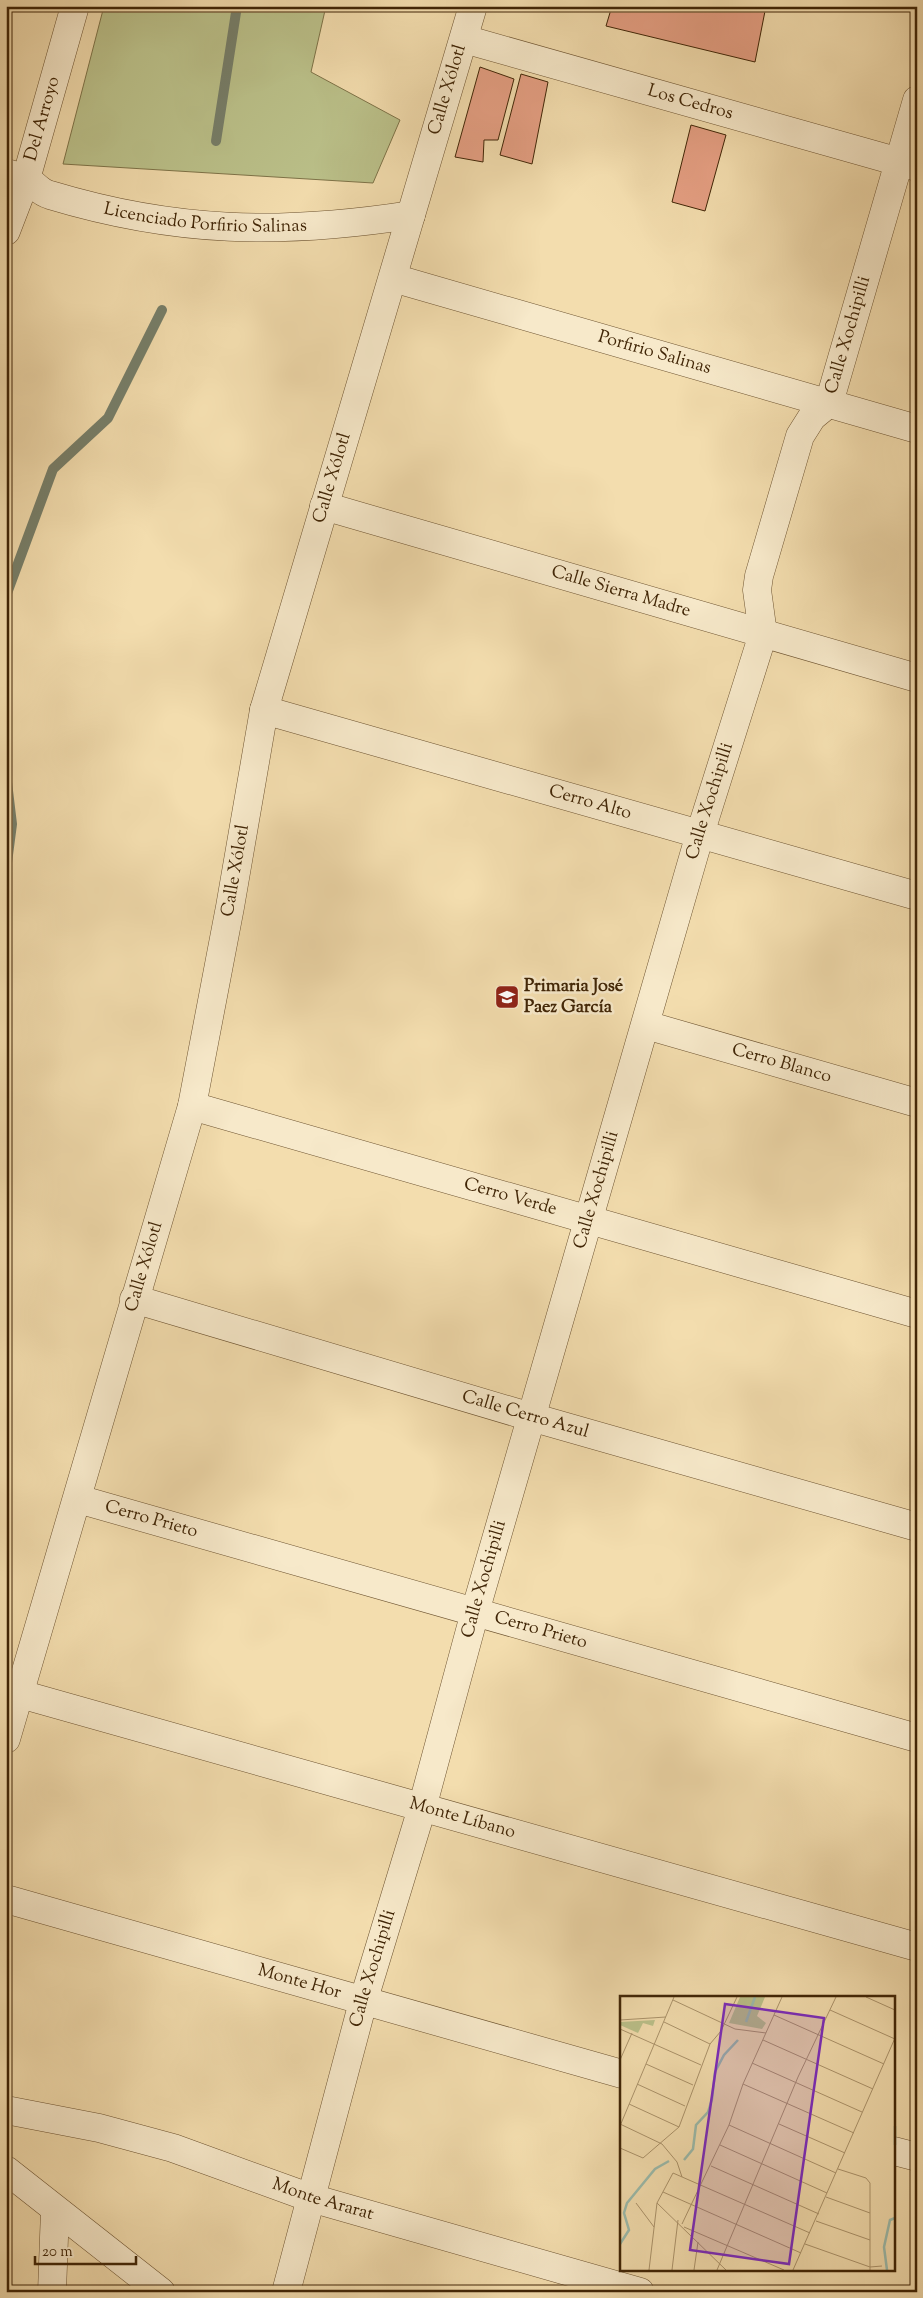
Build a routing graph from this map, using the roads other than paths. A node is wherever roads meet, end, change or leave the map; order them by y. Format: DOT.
graph roads {
  1 [pos="75,6"];
  2 [pos="473,6"];
  3 [pos="464,38"];
  4 [pos="917,100"];
  5 [pos="908,164"];
  6 [pos="16,176"];
  7 [pos="411,215"];
  8 [pos="6,231"];
  9 [pos="393,278"];
  10 [pos="829,403"];
  11 [pos="917,429"];
  12 [pos="324,506"];
  13 [pos="763,634"];
  14 [pos="917,678"];
  15 [pos="264,710"];
  16 [pos="700,834"];
  17 [pos="917,896"];
  18 [pos="646,1025"];
  19 [pos="917,1103"];
  20 [pos="192,1106"];
  21 [pos="589,1221"];
  22 [pos="134,1299"];
  23 [pos="917,1314"];
  24 [pos="531,1417"];
  25 [pos="78,1499"];
  26 [pos="917,1527"];
  27 [pos="475,1612"];
  28 [pos="13,1693"];
  29 [pos="917,1738"];
  30 [pos="6,1739"];
  31 [pos="422,1808"];
  32 [pos="6,1899"];
  33 [pos="917,1947"];
  34 [pos="363,2002"];
  35 [pos="620,2073"];
  36 [pos="6,2110"];
  37 [pos="896,2152"];
  38 [pos="917,2157"];
  39 [pos="6,2170"];
  40 [pos="310,2198"];
  41 [pos="55,2210"];
  42 [pos="52,2292"];
  43 [pos="161,2292"];
  44 [pos="286,2292"];
  45 [pos="640,2292"];
  1 -- 6 [label="street, Del Arroyo"];
  2 -- 3 [label="street, Calle Xólotl"];
  3 -- 5 [label="street, Los Cedros"];
  3 -- 7 [label="street, Calle Xólotl"];
  4 -- 5 [label="street, Calle Xochipilli"];
  5 -- 10 [label="street, Calle Xochipilli"];
  6 -- 7 [label="street, Licenciado Porfirio Salinas"];
  6 -- 8 [label="street, Del Arroyo"];
  7 -- 9 [label="street, Calle Xólotl"];
  9 -- 10 [label="street, Porfirio Salinas"];
  9 -- 12 [label="street, Calle Xólotl"];
  10 -- 11 [label="street, Porfirio Salinas"];
  10 -- 13 [label="street, Calle Xochipilli"];
  12 -- 13 [label="street, Calle Sierra Madre"];
  12 -- 15 [label="street, Calle Xólotl"];
  13 -- 14 [label="street, Calle Sierra Madre"];
  13 -- 16 [label="street, Calle Xochipilli"];
  15 -- 16 [label="street, Cerro Alto"];
  15 -- 20 [label="street, Calle Xólotl"];
  16 -- 17 [label="street, Cerro Alto"];
  16 -- 18 [label="street, Calle Xochipilli"];
  18 -- 19 [label="street, Cerro Blanco"];
  18 -- 21 [label="street, Calle Xochipilli"];
  20 -- 21 [label="street, Cerro Verde"];
  20 -- 22 [label="street, Calle Xólotl"];
  21 -- 23 [label="street, Cerro Verde"];
  21 -- 24 [label="street, Calle Xochipilli"];
  22 -- 24 [label="street, Calle Cerro Azul"];
  22 -- 25 [label="street, Calle Xólotl"];
  24 -- 26 [label="street, Calle Cerro Azul"];
  24 -- 27 [label="street, Calle Xochipilli"];
  25 -- 27 [label="street, Cerro Prieto"];
  25 -- 28 [label="street, Calle Xólotl"];
  27 -- 29 [label="street, Cerro Prieto"];
  27 -- 31 [label="street, Calle Xochipilli"];
  28 -- 30 [label="street, Calle Xólotl"];
  28 -- 31 [label="street, Monte Líbano"];
  31 -- 33 [label="street, Monte Líbano"];
  31 -- 34 [label="street, Calle Xochipilli"];
  32 -- 34 [label="street, Monte Hor"];
  34 -- 35 [label="street, Monte Hor"];
  34 -- 40 [label="street, Calle Xochipilli"];
  36 -- 40 [label="street, Monte Ararat"];
  37 -- 38 [label="street"];
  39 -- 41 [label="street"];
  40 -- 44 [label="street, Calle Xochipilli"];
  40 -- 45 [label="street, Monte Ararat"];
  41 -- 42 [label="street"];
  41 -- 43 [label="street"];
}
